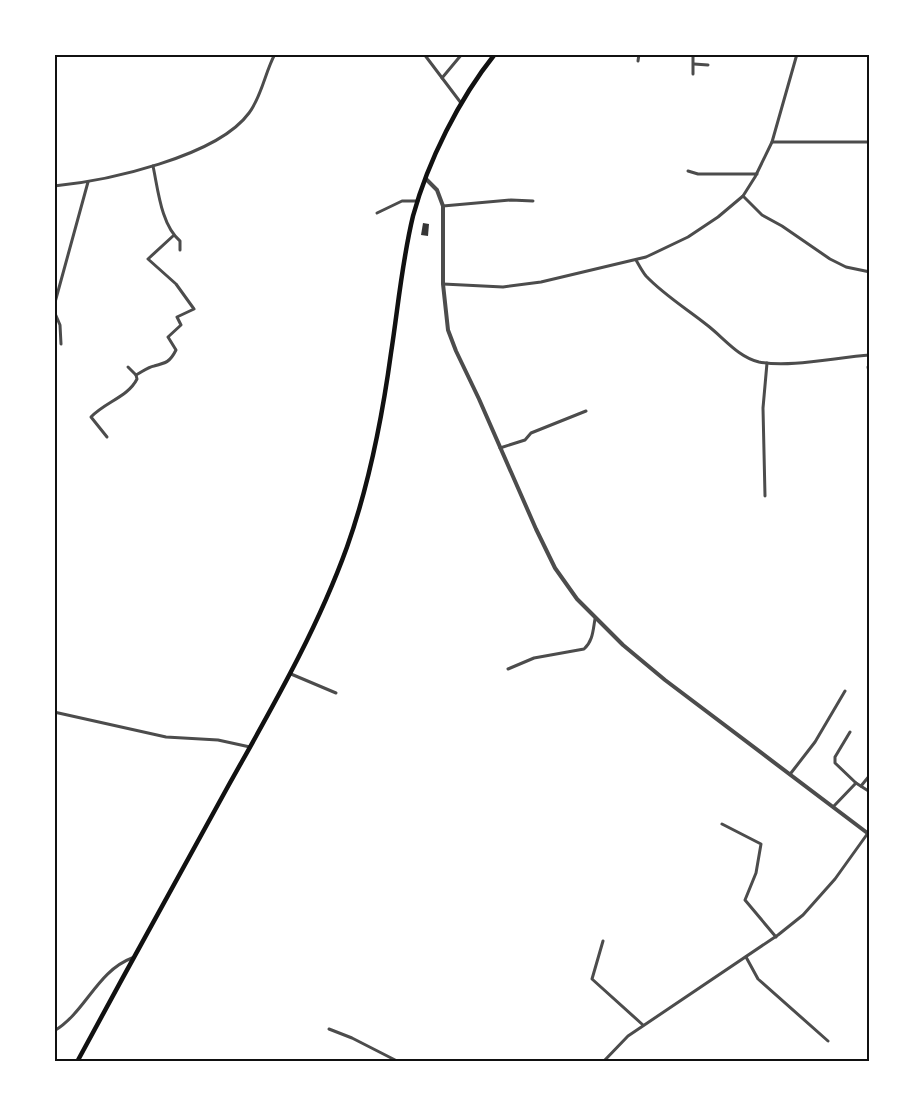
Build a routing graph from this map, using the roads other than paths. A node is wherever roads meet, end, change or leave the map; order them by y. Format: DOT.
graph roads {
  1 [pos="275,54"];
  2 [pos="424,54"];
  3 [pos="462,54"];
  4 [pos="495,54"];
  5 [pos="639,54"];
  6 [pos="693,54"];
  7 [pos="797,54"];
  8 [pos="638,62"];
  9 [pos="694,64"];
  10 [pos="708,65"];
  11 [pos="693,74"];
  12 [pos="442,78"];
  13 [pos="461,103"];
  14 [pos="772,142"];
  15 [pos="870,142"];
  16 [pos="153,166"];
  17 [pos="688,171"];
  18 [pos="757,174"];
  19 [pos="426,179"];
  20 [pos="88,182"];
  21 [pos="54,186"];
  22 [pos="743,196"];
  23 [pos="418,201"];
  24 [pos="533,201"];
  25 [pos="443,206"];
  26 [pos="377,213"];
  27 [pos="173,236"];
  28 [pos="180,250"];
  29 [pos="636,260"];
  30 [pos="870,272"];
  31 [pos="443,284"];
  32 [pos="54,306"];
  33 [pos="54,311"];
  34 [pos="54,325"];
  35 [pos="60,325"];
  36 [pos="61,344"];
  37 [pos="870,355"];
  38 [pos="767,363"];
  39 [pos="870,364"];
  40 [pos="128,367"];
  41 [pos="136,375"];
  42 [pos="870,377"];
  43 [pos="586,411"];
  44 [pos="107,437"];
  45 [pos="500,448"];
  46 [pos="765,496"];
  47 [pos="595,619"];
  48 [pos="508,669"];
  49 [pos="291,674"];
  50 [pos="845,691"];
  51 [pos="336,693"];
  52 [pos="54,712"];
  53 [pos="850,732"];
  54 [pos="250,747"];
  55 [pos="791,773"];
  56 [pos="870,775"];
  57 [pos="856,783"];
  58 [pos="861,786"];
  59 [pos="870,792"];
  60 [pos="833,807"];
  61 [pos="722,824"];
  62 [pos="869,834"];
  63 [pos="776,937"];
  64 [pos="603,941"];
  65 [pos="746,957"];
  66 [pos="134,958"];
  67 [pos="643,1025"];
  68 [pos="329,1029"];
  69 [pos="54,1031"];
  70 [pos="828,1041"];
  71 [pos="76,1062"];
  72 [pos="399,1062"];
  73 [pos="603,1062"];
  1 -- 16 [label="street"];
  2 -- 12 [label="street"];
  3 -- 12 [label="street"];
  4 -- 13 [label="highway"];
  5 -- 8 [label="street"];
  6 -- 9 [label="street"];
  7 -- 14 [label="street"];
  9 -- 10 [label="street"];
  9 -- 11 [label="street"];
  12 -- 13 [label="street"];
  13 -- 19 [label="highway"];
  14 -- 15 [label="street"];
  14 -- 18 [label="street"];
  16 -- 20 [label="street"];
  16 -- 27 [label="street"];
  17 -- 18 [label="street"];
  18 -- 22 [label="street"];
  19 -- 23 [label="highway"];
  19 -- 25 [label="street"];
  20 -- 21 [label="street"];
  20 -- 32 [label="street"];
  22 -- 29 [label="street"];
  22 -- 30 [label="street"];
  23 -- 26 [label="street"];
  23 -- 49 [label="highway"];
  24 -- 25 [label="street"];
  25 -- 31 [label="street"];
  27 -- 28 [label="street"];
  27 -- 41 [label="street"];
  29 -- 31 [label="street"];
  29 -- 38 [label="street"];
  31 -- 45 [label="street"];
  33 -- 35 [label="street"];
  34 -- 35 [label="street"];
  35 -- 36 [label="street"];
  37 -- 38 [label="street"];
  38 -- 46 [label="street"];
  39 -- 42 [label="street"];
  40 -- 41 [label="street"];
  41 -- 44 [label="street"];
  43 -- 45 [label="street"];
  45 -- 47 [label="street"];
  47 -- 48 [label="street"];
  47 -- 55 [label="street"];
  49 -- 51 [label="street"];
  49 -- 54 [label="highway"];
  50 -- 55 [label="street"];
  52 -- 54 [label="street"];
  53 -- 57 [label="street"];
  54 -- 66 [label="highway"];
  55 -- 60 [label="street"];
  56 -- 58 [label="street"];
  57 -- 58 [label="street"];
  57 -- 60 [label="street"];
  58 -- 59 [label="street"];
  60 -- 62 [label="street"];
  61 -- 63 [label="street"];
  62 -- 63 [label="street"];
  63 -- 65 [label="street"];
  64 -- 67 [label="street"];
  65 -- 67 [label="street"];
  65 -- 70 [label="street"];
  66 -- 69 [label="street"];
  66 -- 71 [label="highway"];
  67 -- 73 [label="street"];
  68 -- 72 [label="street"];
}
